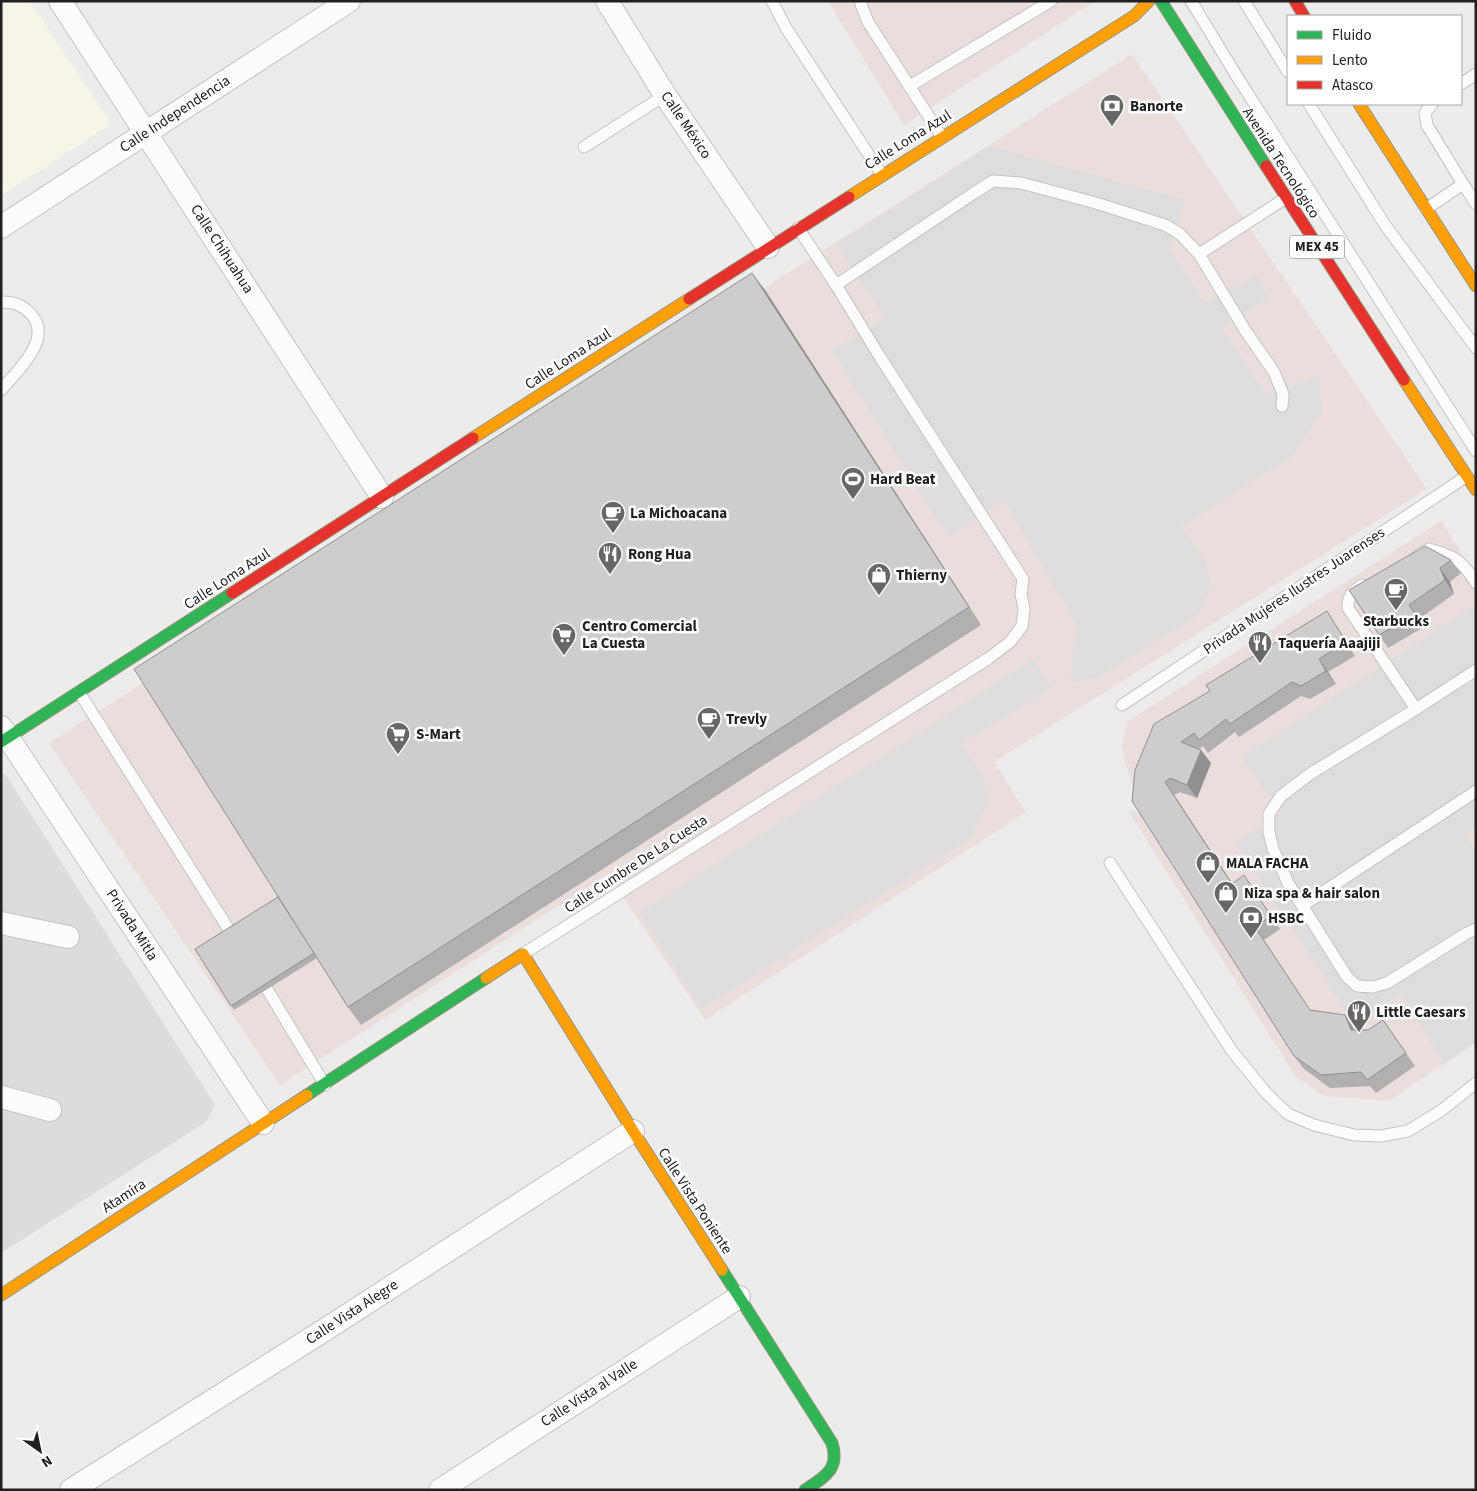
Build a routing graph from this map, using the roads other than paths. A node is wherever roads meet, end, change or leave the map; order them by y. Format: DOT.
graph roads {
  1 [pos="60,1"];
  2 [pos="349,1"];
  3 [pos="606,1"];
  4 [pos="772,1"];
  5 [pos="861,1"];
  6 [pos="1051,1"];
  7 [pos="1149,1"];
  8 [pos="1161,1"];
  9 [pos="1191,1"];
  10 [pos="1244,1"];
  11 [pos="1295,1"];
  12 [pos="1303,15"];
  13 [pos="1287,70"];
  14 [pos="1476,74"];
  15 [pos="1462,83"];
  16 [pos="910,86"];
  17 [pos="665,95"];
  18 [pos="1310,105"];
  19 [pos="1360,105"];
  20 [pos="1431,105"];
  21 [pos="146,132"];
  22 [pos="942,137"];
  23 [pos="584,147"];
  24 [pos="882,175"];
  25 [pos="1463,184"];
  26 [pos="1286,198"];
  27 [pos="1476,204"];
  28 [pos="1425,209"];
  29 [pos="1,227"];
  30 [pos="798,228"];
  31 [pos="768,248"];
  32 [pos="1199,254"];
  33 [pos="836,285"];
  34 [pos="1476,286"];
  35 [pos="1,302"];
  36 [pos="1476,348"];
  37 [pos="1,390"];
  38 [pos="1282,406"];
  39 [pos="1476,451"];
  40 [pos="1467,476"];
  41 [pos="1476,490"];
  42 [pos="382,497"];
  43 [pos="1406,561"];
  44 [pos="1375,576"];
  45 [pos="1476,583"];
  46 [pos="1476,670"];
  47 [pos="79,692"];
  48 [pos="1122,705"];
  49 [pos="1416,709"];
  50 [pos="4,735"];
  51 [pos="1476,791"];
  52 [pos="1110,863"];
  53 [pos="1302,906"];
  54 [pos="1,923"];
  55 [pos="1476,929"];
  56 [pos="231,933"];
  57 [pos="68,937"];
  58 [pos="523,954"];
  59 [pos="268,989"];
  60 [pos="1476,1083"];
  61 [pos="325,1085"];
  62 [pos="1,1097"];
  63 [pos="50,1110"];
  64 [pos="263,1123"];
  65 [pos="633,1131"];
  66 [pos="1,1295"];
  67 [pos="739,1296"];
  68 [pos="71,1490"];
  69 [pos="440,1490"];
  70 [pos="805,1490"];
  1 -- 21 [label="street, Calle Chihuahua"];
  2 -- 21 [label="street, Calle Independencia"];
  3 -- 17 [label="street, Calle México"];
  4 -- 24 [label="lane"];
  5 -- 16 [label="lane"];
  6 -- 16 [label="lane"];
  7 -- 22 [label="street, Calle Loma Azul"];
  8 -- 26 [label="street, Avenida Tecnológico / MEX 45"];
  9 -- 39 [label="lane"];
  10 -- 13 [label="lane"];
  11 -- 12 [label="street"];
  14 -- 15 [label="lane"];
  16 -- 22 [label="lane"];
  17 -- 23 [label="lane"];
  17 -- 31 [label="street, Calle México"];
  18 -- 36 [label="lane"];
  19 -- 28 [label="street"];
  20 -- 25 [label="lane"];
  21 -- 29 [label="street, Calle Independencia"];
  21 -- 42 [label="street, Calle Chihuahua"];
  22 -- 24 [label="street, Calle Loma Azul"];
  24 -- 30 [label="street, Calle Loma Azul"];
  25 -- 27 [label="lane"];
  25 -- 28 [label="lane"];
  26 -- 32 [label="lane"];
  26 -- 40 [label="street, Avenida Tecnológico / MEX 45"];
  28 -- 34 [label="street"];
  30 -- 31 [label="street, Calle Loma Azul"];
  30 -- 33 [label="lane"];
  31 -- 42 [label="street, Calle Loma Azul"];
  32 -- 33 [label="lane"];
  32 -- 38 [label="lane"];
  33 -- 58 [label="lane, Calle Cumbre De La Cuesta"];
  35 -- 37 [label="lane"];
  40 -- 41 [label="street, Avenida Tecnológico / MEX 45"];
  40 -- 48 [label="lane, Privada Mujeres Ilustres Juarenses"];
  42 -- 47 [label="street, Calle Loma Azul"];
  43 -- 45 [label="lane"];
  44 -- 49 [label="lane"];
  46 -- 49 [label="lane"];
  47 -- 50 [label="street, Calle Loma Azul"];
  47 -- 56 [label="lane"];
  49 -- 53 [label="lane"];
  50 -- 64 [label="street, Privada Mitla"];
  51 -- 53 [label="lane"];
  52 -- 60 [label="lane"];
  53 -- 55 [label="lane"];
  54 -- 57 [label="street"];
  58 -- 61 [label="street, Calle Cumbre De La Cuesta"];
  58 -- 65 [label="street, Calle Vista Poniente"];
  59 -- 61 [label="lane"];
  61 -- 64 [label="street, Calle Cumbre De La Cuesta"];
  62 -- 63 [label="street"];
  64 -- 66 [label="street, Atamira"];
  65 -- 67 [label="street, Calle Vista Poniente"];
  65 -- 68 [label="street, Calle Vista Alegre"];
  67 -- 69 [label="street, Calle Vista al Valle"];
  67 -- 70 [label="street, Calle Vista Poniente"];
}
